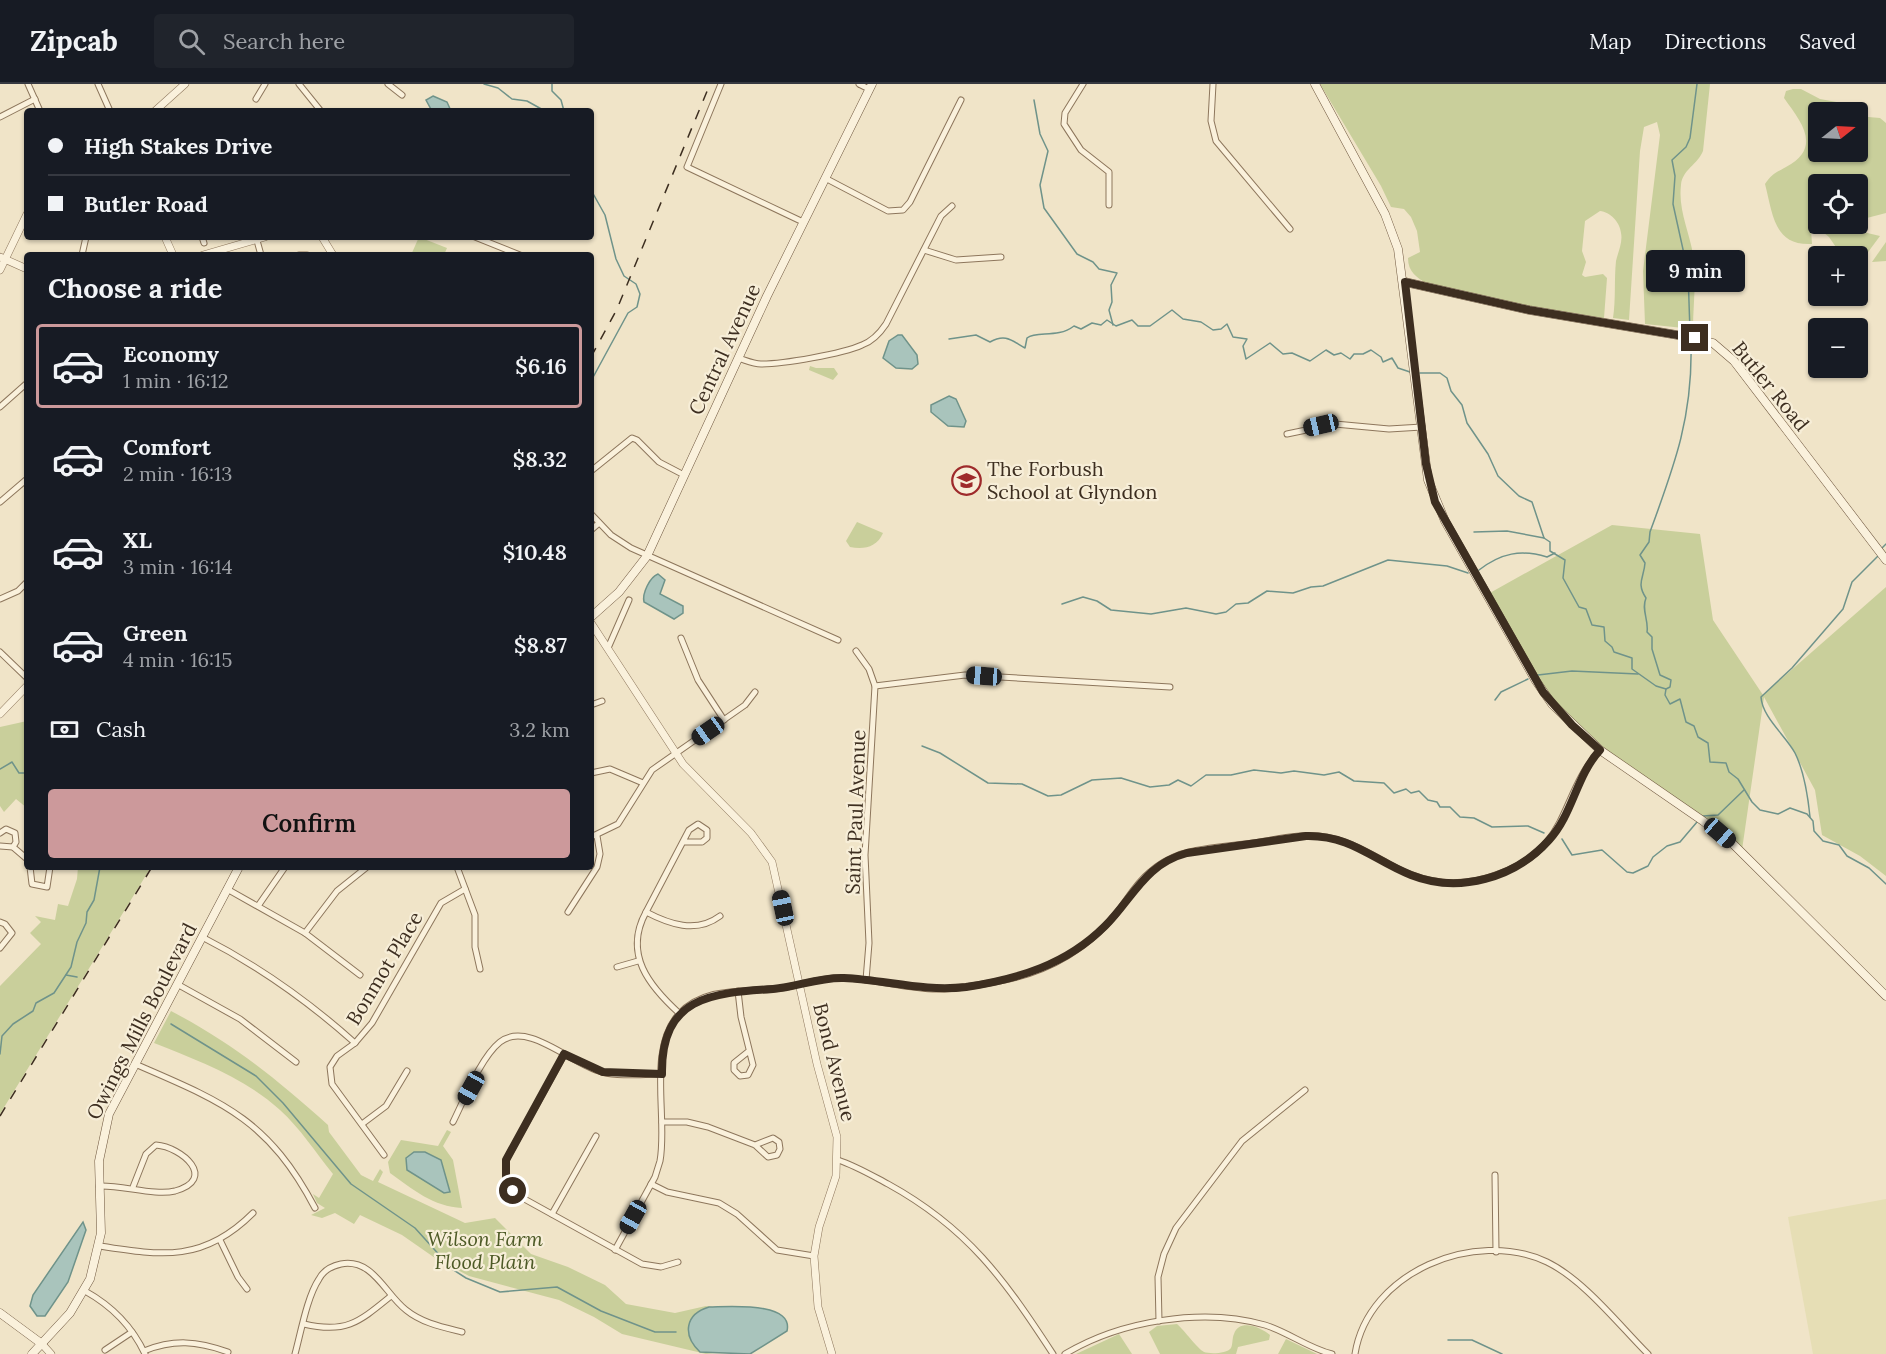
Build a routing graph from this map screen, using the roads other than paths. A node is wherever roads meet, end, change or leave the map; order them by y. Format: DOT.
graph roads {
  1 [pos="28,84"];
  2 [pos="98,84"];
  3 [pos="185,84"];
  4 [pos="265,84"];
  5 [pos="298,84"];
  6 [pos="388,84"];
  7 [pos="721,84"];
  8 [pos="860,84"];
  9 [pos="1083,84"];
  10 [pos="1213,84"];
  11 [pos="1315,84"];
  12 [pos="871,86"];
  13 [pos="402,95"];
  14 [pos="35,99"];
  15 [pos="256,99"];
  16 [pos="961,100"];
  17 [pos="39,108"];
  18 [pos="109,108"];
  19 [pos="158,108"];
  20 [pos="318,108"];
  21 [pos="0,117"];
  22 [pos="825,178"];
  23 [pos="1109,205"];
  24 [pos="952,206"];
  25 [pos="24,219"];
  26 [pos="803,222"];
  27 [pos="1290,229"];
  28 [pos="250,240"];
  29 [pos="483,240"];
  30 [pos="924,250"];
  31 [pos="212,252"];
  32 [pos="513,252"];
  33 [pos="1001,257"];
  34 [pos="2,259"];
  35 [pos="24,268"];
  36 [pos="0,270"];
  37 [pos="1405,282"];
  38 [pos="738,358"];
  39 [pos="24,386"];
  40 [pos="0,407"];
  41 [pos="1422,428"];
  42 [pos="1287,434"];
  43 [pos="594,469"];
  44 [pos="684,475"];
  45 [pos="24,482"];
  46 [pos="0,502"];
  47 [pos="594,518"];
  48 [pos="598,523"];
  49 [pos="594,527"];
  50 [pos="647,556"];
  51 [pos="1886,560"];
  52 [pos="24,585"];
  53 [pos="0,598"];
  54 [pos="628,600"];
  55 [pos="594,614"];
  56 [pos="594,627"];
  57 [pos="681,638"];
  58 [pos="838,640"];
  59 [pos="608,648"];
  60 [pos="856,651"];
  61 [pos="0,652"];
  62 [pos="24,675"];
  63 [pos="874,686"];
  64 [pos="1170,687"];
  65 [pos="24,689"];
  66 [pos="755,692"];
  67 [pos="602,701"];
  68 [pos="594,704"];
  69 [pos="0,714"];
  70 [pos="724,720"];
  71 [pos="1600,750"];
  72 [pos="675,754"];
  73 [pos="594,772"];
  74 [pos="643,783"];
  75 [pos="0,833"];
  76 [pos="594,836"];
  77 [pos="683,842"];
  78 [pos="0,846"];
  79 [pos="13,847"];
  80 [pos="24,856"];
  81 [pos="30,870"];
  82 [pos="50,870"];
  83 [pos="237,870"];
  84 [pos="283,870"];
  85 [pos="363,870"];
  86 [pos="458,870"];
  87 [pos="227,889"];
  88 [pos="465,889"];
  89 [pos="258,906"];
  90 [pos="568,912"];
  91 [pos="646,912"];
  92 [pos="720,916"];
  93 [pos="0,922"];
  94 [pos="305,933"];
  95 [pos="202,937"];
  96 [pos="0,948"];
  97 [pos="638,961"];
  98 [pos="617,967"];
  99 [pos="480,969"];
  100 [pos="360,975"];
  101 [pos="866,980"];
  102 [pos="177,984"];
  103 [pos="799,984"];
  104 [pos="738,991"];
  105 [pos="1886,996"];
  106 [pos="680,1014"];
  107 [pos="355,1043"];
  108 [pos="749,1051"];
  109 [pos="564,1054"];
  110 [pos="296,1062"];
  111 [pos="135,1064"];
  112 [pos="407,1071"];
  113 [pos="662,1074"];
  114 [pos="1305,1090"];
  115 [pos="453,1122"];
  116 [pos="662,1122"];
  117 [pos="362,1124"];
  118 [pos="596,1136"];
  119 [pos="755,1145"];
  120 [pos="384,1155"];
  121 [pos="838,1160"];
  122 [pos="1495,1175"];
  123 [pos="651,1184"];
  124 [pos="99,1186"];
  125 [pos="133,1187"];
  126 [pos="315,1208"];
  127 [pos="253,1213"];
  128 [pos="552,1214"];
  129 [pos="220,1240"];
  130 [pos="100,1246"];
  131 [pos="615,1250"];
  132 [pos="1496,1251"];
  133 [pos="814,1256"];
  134 [pos="678,1262"];
  135 [pos="247,1289"];
  136 [pos="85,1291"];
  137 [pos="391,1296"];
  138 [pos="0,1313"];
  139 [pos="1159,1321"];
  140 [pos="304,1324"];
  141 [pos="132,1332"];
  142 [pos="462,1332"];
  143 [pos="42,1344"];
  144 [pos="105,1350"];
  145 [pos="228,1352"];
  146 [pos="144,1353"];
  147 [pos="32,1354"];
  148 [pos="51,1354"];
  149 [pos="295,1354"];
  150 [pos="832,1354"];
  151 [pos="1053,1354"];
  152 [pos="1065,1354"];
  153 [pos="1332,1354"];
  154 [pos="1355,1354"];
  155 [pos="1648,1354"];
  1 -- 14 [label="street"];
  2 -- 18 [label="street"];
  3 -- 19 [label="street"];
  4 -- 15 [label="street"];
  5 -- 20 [label="street"];
  6 -- 13 [label="street"];
  7 -- 26 [label="street"];
  8 -- 12 [label="street"];
  9 -- 23 [label="street"];
  10 -- 27 [label="street"];
  11 -- 37 [label="main road"];
  12 -- 22 [label="main road, Central Avenue"];
  14 -- 17 [label="street"];
  14 -- 21 [label="street"];
  16 -- 22 [label="street"];
  22 -- 26 [label="main road, Central Avenue"];
  24 -- 30 [label="street"];
  25 -- 34 [label="street"];
  26 -- 38 [label="main road, Central Avenue"];
  28 -- 31 [label="street"];
  29 -- 32 [label="street"];
  30 -- 33 [label="street"];
  30 -- 38 [label="street"];
  34 -- 35 [label="street"];
  34 -- 36 [label="street"];
  37 -- 41 [label="main road"];
  37 -- 51 [label="main road, Butler Road"];
  38 -- 44 [label="main road, Central Avenue"];
  39 -- 40 [label="street"];
  41 -- 42 [label="street"];
  41 -- 71 [label="main road"];
  43 -- 44 [label="street"];
  44 -- 50 [label="main road, Central Avenue"];
  45 -- 46 [label="street"];
  47 -- 48 [label="street"];
  48 -- 49 [label="street"];
  48 -- 50 [label="street"];
  50 -- 55 [label="main road, Central Avenue"];
  50 -- 58 [label="street"];
  52 -- 53 [label="street"];
  54 -- 59 [label="street"];
  56 -- 59 [label="street, Bond Avenue"];
  57 -- 70 [label="street"];
  59 -- 72 [label="street, Bond Avenue"];
  60 -- 63 [label="street, Saint Paul Avenue"];
  61 -- 62 [label="street"];
  63 -- 64 [label="street"];
  63 -- 101 [label="street, Saint Paul Avenue"];
  65 -- 69 [label="street"];
  66 -- 70 [label="street"];
  67 -- 68 [label="street"];
  70 -- 72 [label="street"];
  71 -- 101 [label="street"];
  71 -- 105 [label="main road"];
  72 -- 74 [label="street"];
  72 -- 103 [label="street, Bond Avenue"];
  73 -- 74 [label="street"];
  74 -- 76 [label="street"];
  75 -- 79 [label="street"];
  76 -- 90 [label="street"];
  77 -- 77 [label="street"];
  77 -- 91 [label="street"];
  78 -- 79 [label="street"];
  79 -- 80 [label="street"];
  81 -- 82 [label="street"];
  83 -- 87 [label="main road, Owings Mills Boulevard"];
  84 -- 89 [label="street"];
  85 -- 94 [label="street"];
  86 -- 88 [label="street"];
  87 -- 89 [label="street"];
  87 -- 95 [label="main road, Owings Mills Boulevard"];
  88 -- 99 [label="street"];
  88 -- 107 [label="street, Bonmot Place"];
  89 -- 94 [label="street"];
  91 -- 92 [label="street"];
  91 -- 97 [label="street"];
  93 -- 96 [label="street"];
  94 -- 100 [label="street"];
  95 -- 102 [label="main road, Owings Mills Boulevard"];
  95 -- 107 [label="street"];
  97 -- 98 [label="street"];
  97 -- 106 [label="street"];
  101 -- 103 [label="street"];
  102 -- 110 [label="street"];
  102 -- 111 [label="main road, Owings Mills Boulevard"];
  103 -- 104 [label="street"];
  103 -- 121 [label="street, Bond Avenue"];
  104 -- 106 [label="street"];
  104 -- 108 [label="street"];
  106 -- 113 [label="street"];
  107 -- 117 [label="street, Bonmot Place"];
  108 -- 108 [label="street"];
  109 -- 113 [label="street"];
  109 -- 115 [label="street"];
  109 -- 128 [label="street"];
  111 -- 124 [label="main road, Owings Mills Boulevard"];
  111 -- 126 [label="street"];
  112 -- 117 [label="street"];
  113 -- 116 [label="street"];
  114 -- 139 [label="street"];
  116 -- 119 [label="street"];
  116 -- 123 [label="street"];
  117 -- 120 [label="street, Bonmot Place"];
  118 -- 128 [label="street"];
  119 -- 119 [label="street"];
  121 -- 133 [label="street, Bond Avenue"];
  121 -- 151 [label="street"];
  122 -- 132 [label="street"];
  123 -- 131 [label="street"];
  123 -- 133 [label="street"];
  124 -- 125 [label="street"];
  124 -- 130 [label="main road, Owings Mills Boulevard"];
  125 -- 125 [label="street"];
  127 -- 129 [label="street"];
  128 -- 131 [label="street"];
  129 -- 130 [label="street"];
  129 -- 135 [label="street"];
  130 -- 136 [label="main road, Owings Mills Boulevard"];
  131 -- 134 [label="street"];
  132 -- 154 [label="street"];
  132 -- 155 [label="street"];
  133 -- 150 [label="street, Bond Avenue"];
  136 -- 141 [label="street"];
  136 -- 143 [label="main road, Owings Mills Boulevard"];
  137 -- 140 [label="street"];
  137 -- 140 [label="street"];
  137 -- 142 [label="street"];
  138 -- 143 [label="main road"];
  139 -- 152 [label="street"];
  139 -- 153 [label="street"];
  140 -- 149 [label="street"];
  141 -- 144 [label="street"];
  141 -- 146 [label="street"];
  143 -- 147 [label="main road, Owings Mills Boulevard"];
  143 -- 148 [label="street"];
  145 -- 146 [label="street"];
}
